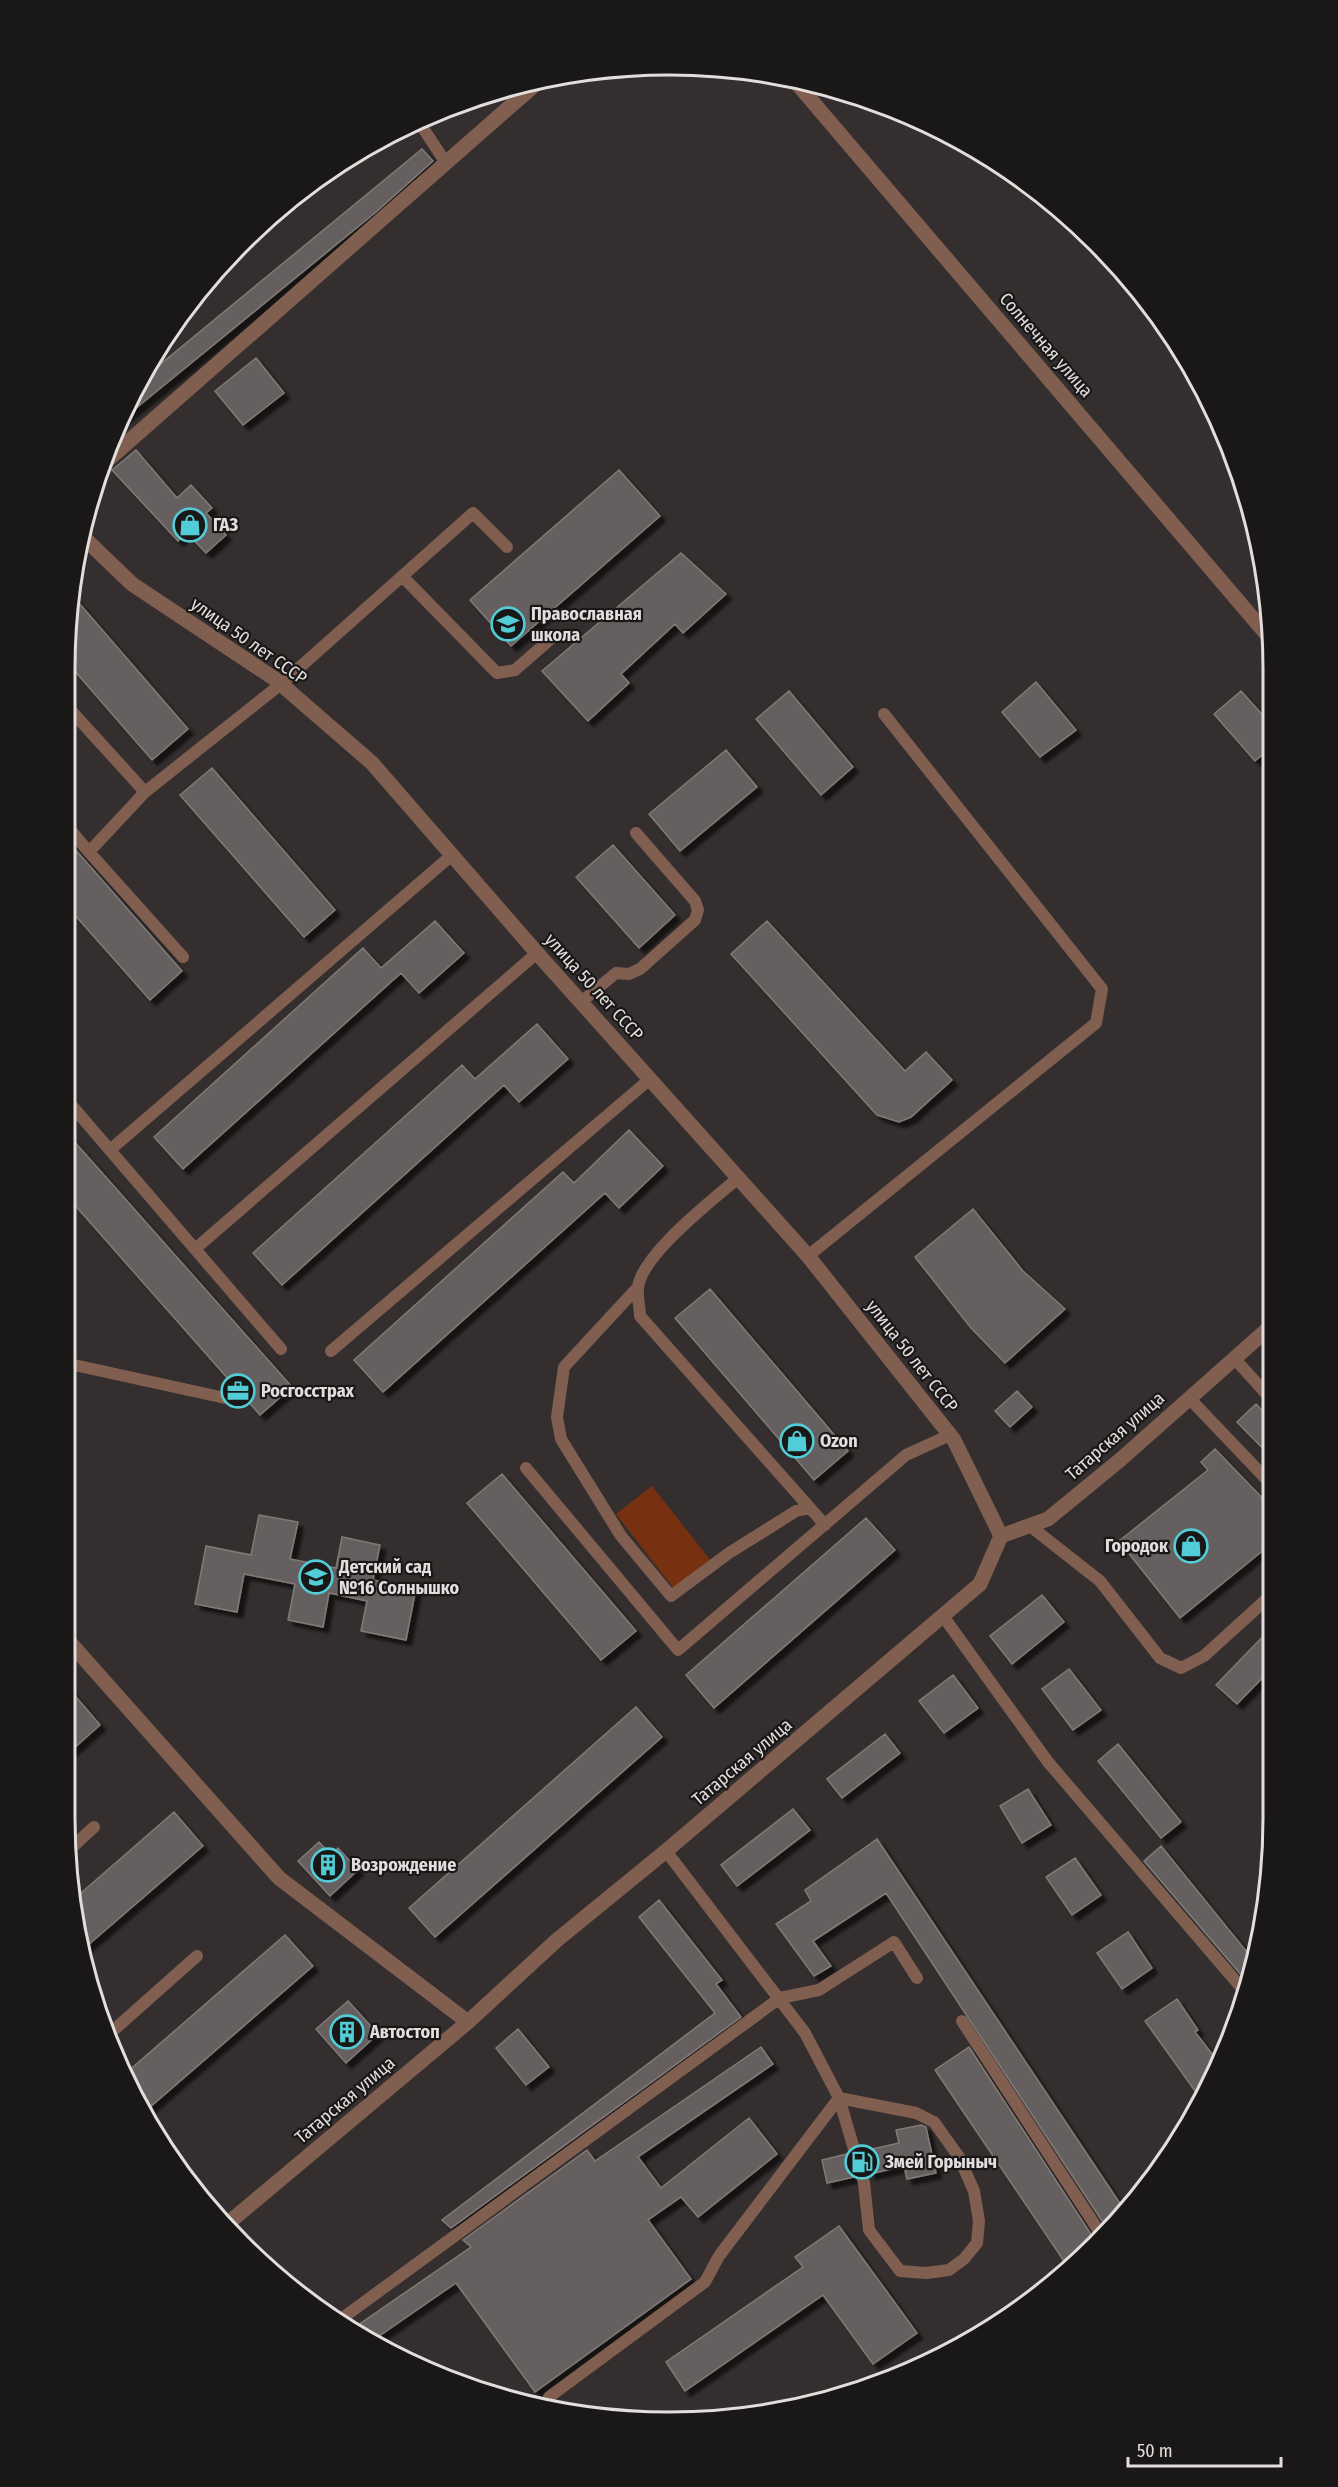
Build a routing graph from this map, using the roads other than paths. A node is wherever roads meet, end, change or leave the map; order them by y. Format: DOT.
graph roads {
  1 [pos="803,90"];
  2 [pos="526,92"];
  3 [pos="423,128"];
  4 [pos="446,163"];
  5 [pos="116,454"];
  6 [pos="89,542"];
  7 [pos="507,547"];
  8 [pos="402,576"];
  9 [pos="1262,629"];
  10 [pos="554,636"];
  11 [pos="281,684"];
  12 [pos="884,714"];
  13 [pos="75,715"];
  14 [pos="145,792"];
  15 [pos="636,833"];
  16 [pos="75,836"];
  17 [pos="89,852"];
  18 [pos="452,855"];
  19 [pos="537,953"];
  20 [pos="183,957"];
  21 [pos="581,1002"];
  22 [pos="650,1079"];
  23 [pos="75,1110"];
  24 [pos="110,1150"];
  25 [pos="738,1178"];
  26 [pos="195,1249"];
  27 [pos="808,1257"];
  28 [pos="638,1287"];
  29 [pos="1263,1332"];
  30 [pos="281,1349"];
  31 [pos="331,1352"];
  32 [pos="1234,1358"];
  33 [pos="75,1365"];
  34 [pos="1263,1390"];
  35 [pos="225,1398"];
  36 [pos="1189,1398"];
  37 [pos="950,1435"];
  38 [pos="526,1468"];
  39 [pos="1263,1476"];
  40 [pos="810,1508"];
  41 [pos="825,1525"];
  42 [pos="1030,1526"];
  43 [pos="1001,1536"];
  44 [pos="1263,1602"];
  45 [pos="943,1616"];
  46 [pos="75,1653"];
  47 [pos="94,1827"];
  48 [pos="76,1844"];
  49 [pos="666,1851"];
  50 [pos="197,1956"];
  51 [pos="917,1978"];
  52 [pos="1239,1985"];
  53 [pos="780,1998"];
  54 [pos="962,2020"];
  55 [pos="468,2022"];
  56 [pos="114,2029"];
  57 [pos="839,2098"];
  58 [pos="232,2220"];
  59 [pos="1098,2229"];
  60 [pos="345,2316"];
  61 [pos="549,2397"];
  1 -- 9 [label="street, Солнечная улица"];
  2 -- 4 [label="street"];
  3 -- 4 [label="lane"];
  4 -- 5 [label="street"];
  6 -- 11 [label="street, улица 50 лет СССР"];
  7 -- 8 [label="lane"];
  8 -- 10 [label="lane"];
  8 -- 11 [label="lane"];
  11 -- 14 [label="lane"];
  11 -- 18 [label="street, улица 50 лет СССР"];
  12 -- 27 [label="lane"];
  13 -- 14 [label="lane"];
  14 -- 17 [label="lane"];
  15 -- 21 [label="lane"];
  16 -- 17 [label="lane"];
  17 -- 20 [label="lane"];
  18 -- 19 [label="street, улица 50 лет СССР"];
  18 -- 24 [label="lane"];
  19 -- 21 [label="street, улица 50 лет СССР"];
  19 -- 26 [label="lane"];
  21 -- 22 [label="street, улица 50 лет СССР"];
  22 -- 25 [label="street, улица 50 лет СССР"];
  22 -- 31 [label="lane"];
  23 -- 24 [label="lane"];
  24 -- 26 [label="lane"];
  25 -- 27 [label="street, улица 50 лет СССР"];
  25 -- 28 [label="lane"];
  26 -- 30 [label="lane"];
  27 -- 37 [label="street, улица 50 лет СССР"];
  28 -- 40 [label="lane"];
  28 -- 40 [label="lane"];
  29 -- 32 [label="street, Татарская улица"];
  32 -- 34 [label="lane"];
  32 -- 36 [label="street, Татарская улица"];
  33 -- 35 [label="lane"];
  36 -- 39 [label="lane"];
  36 -- 42 [label="street, Татарская улица"];
  37 -- 41 [label="lane"];
  37 -- 43 [label="street, улица 50 лет СССР"];
  38 -- 41 [label="lane"];
  40 -- 41 [label="lane"];
  42 -- 43 [label="street, Татарская улица"];
  42 -- 44 [label="lane"];
  43 -- 45 [label="street, Татарская улица"];
  45 -- 49 [label="street, Татарская улица"];
  45 -- 52 [label="lane"];
  46 -- 55 [label="street"];
  47 -- 48 [label="lane"];
  49 -- 53 [label="lane"];
  49 -- 55 [label="street, Татарская улица"];
  50 -- 56 [label="lane"];
  51 -- 53 [label="lane"];
  53 -- 57 [label="lane"];
  53 -- 60 [label="lane"];
  54 -- 59 [label="lane"];
  55 -- 58 [label="street, Татарская улица"];
  57 -- 57 [label="lane"];
  57 -- 61 [label="lane"];
}
